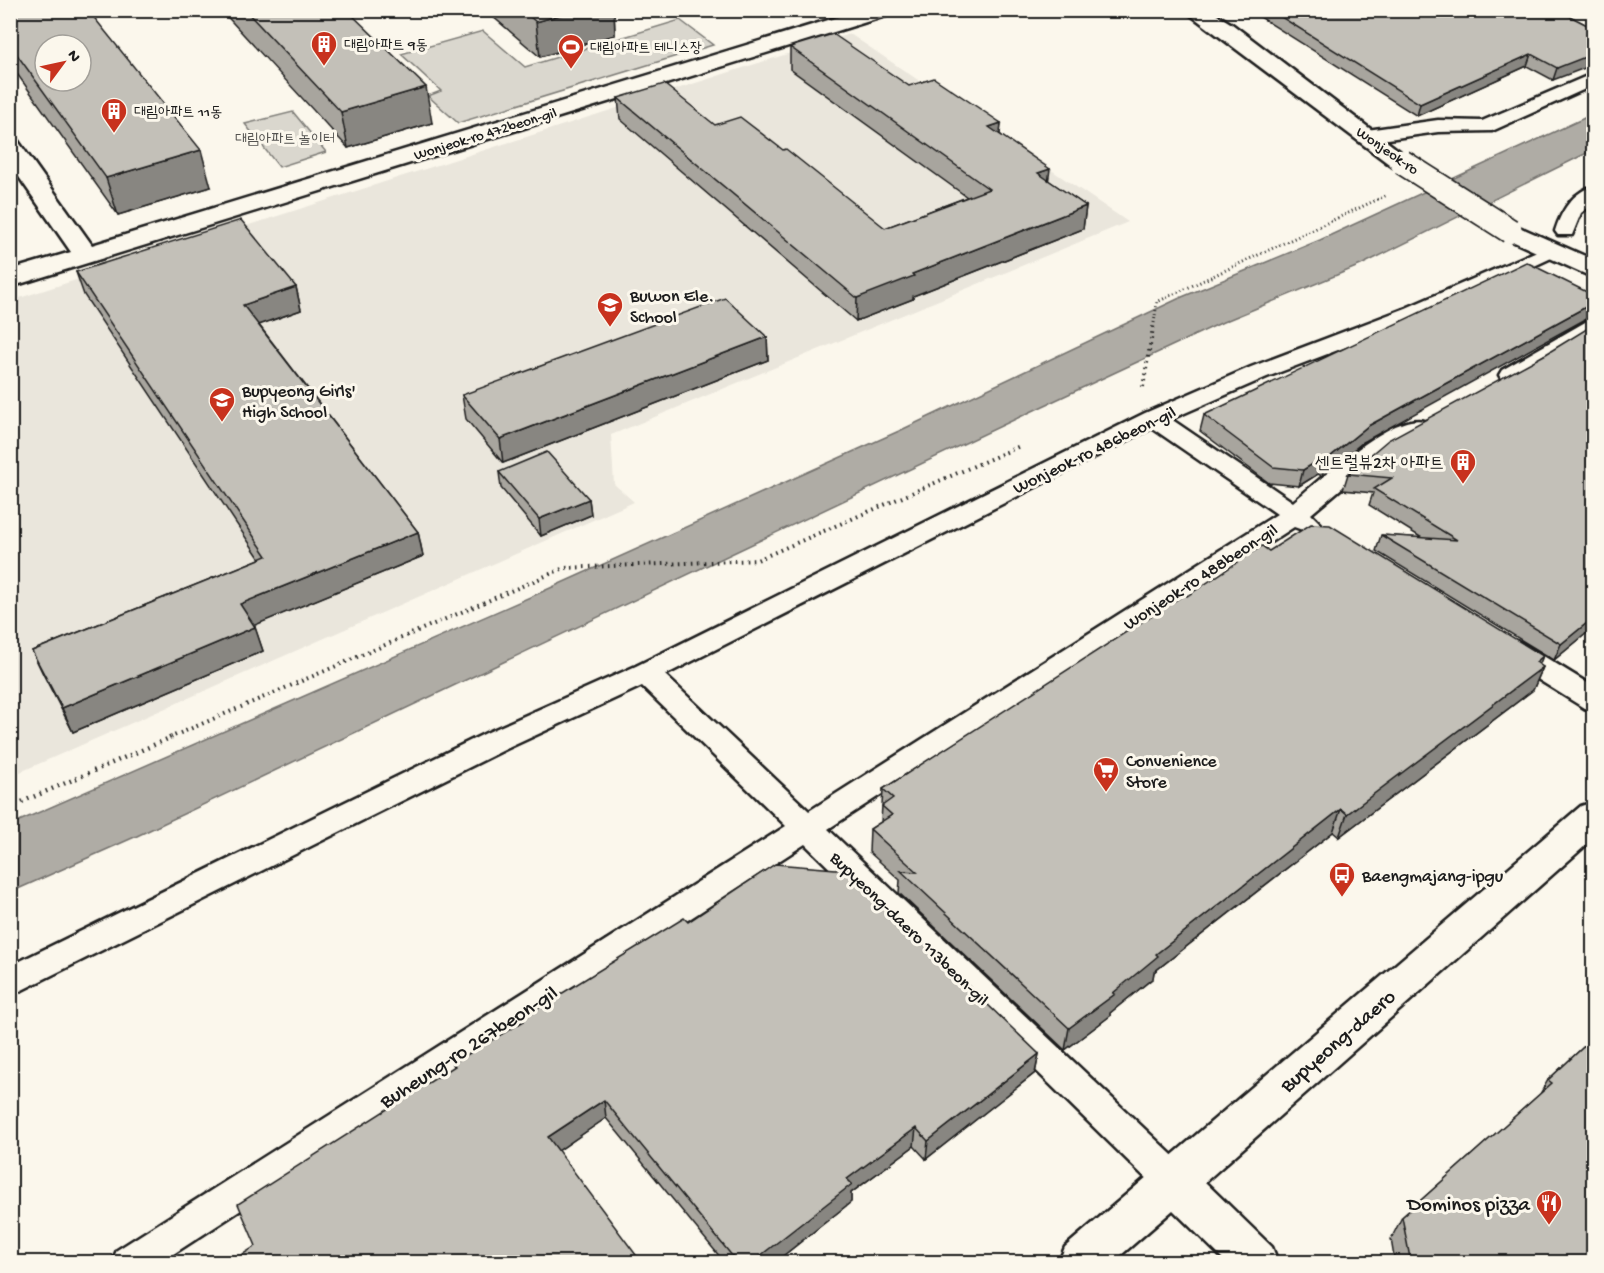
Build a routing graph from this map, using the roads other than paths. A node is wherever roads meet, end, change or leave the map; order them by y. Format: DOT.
graph roads {
  1 [pos="885,10"];
  2 [pos="1194,10"];
  3 [pos="1593,78"];
  4 [pos="1367,136"];
  5 [pos="10,146"];
  6 [pos="1593,192"];
  7 [pos="1559,241"];
  8 [pos="86,255"];
  9 [pos="1593,270"];
  10 [pos="10,279"];
  11 [pos="1593,324"];
  12 [pos="1489,386"];
  13 [pos="1436,415"];
  14 [pos="1153,418"];
  15 [pos="1294,515"];
  16 [pos="1324,534"];
  17 [pos="1494,639"];
  18 [pos="646,673"];
  19 [pos="1593,701"];
  20 [pos="1593,816"];
  21 [pos="806,829"];
  22 [pos="10,982"];
  23 [pos="1175,1182"];
  24 [pos="130,1263"];
  25 [pos="1081,1263"];
  26 [pos="1256,1263"];
  1 -- 8 [label="street, Wonjeok-ro 472beon-gil"];
  2 -- 4 [label="street, Wonjeok-ro"];
  3 -- 4 [label="lane"];
  4 -- 7 [label="street, Wonjeok-ro, bridge"];
  5 -- 8 [label="street"];
  6 -- 7 [label="lane"];
  7 -- 9 [label="street, Wonjeok-ro"];
  7 -- 14 [label="lane, Wonjeok-ro 486beon-gil"];
  8 -- 10 [label="street, Wonjeok-ro 472beon-gil"];
  11 -- 12 [label="lane"];
  13 -- 15 [label="lane, Wonjeok-ro 488beon-gil"];
  14 -- 15 [label="lane"];
  14 -- 18 [label="lane, Wonjeok-ro 486beon-gil"];
  15 -- 16 [label="lane"];
  15 -- 21 [label="lane, Wonjeok-ro 488beon-gil"];
  17 -- 19 [label="lane"];
  18 -- 21 [label="lane, Bupyeong-daero 113beon-gil"];
  18 -- 22 [label="lane, Wonjeok-ro 486beon-gil"];
  20 -- 23 [label="street, Bupyeong-daero"];
  21 -- 23 [label="lane, Bupyeong-daero 113beon-gil"];
  21 -- 24 [label="lane, Buheung-ro 267beon-gil"];
  23 -- 25 [label="street, Bupyeong-daero"];
  23 -- 26 [label="street"];
}
